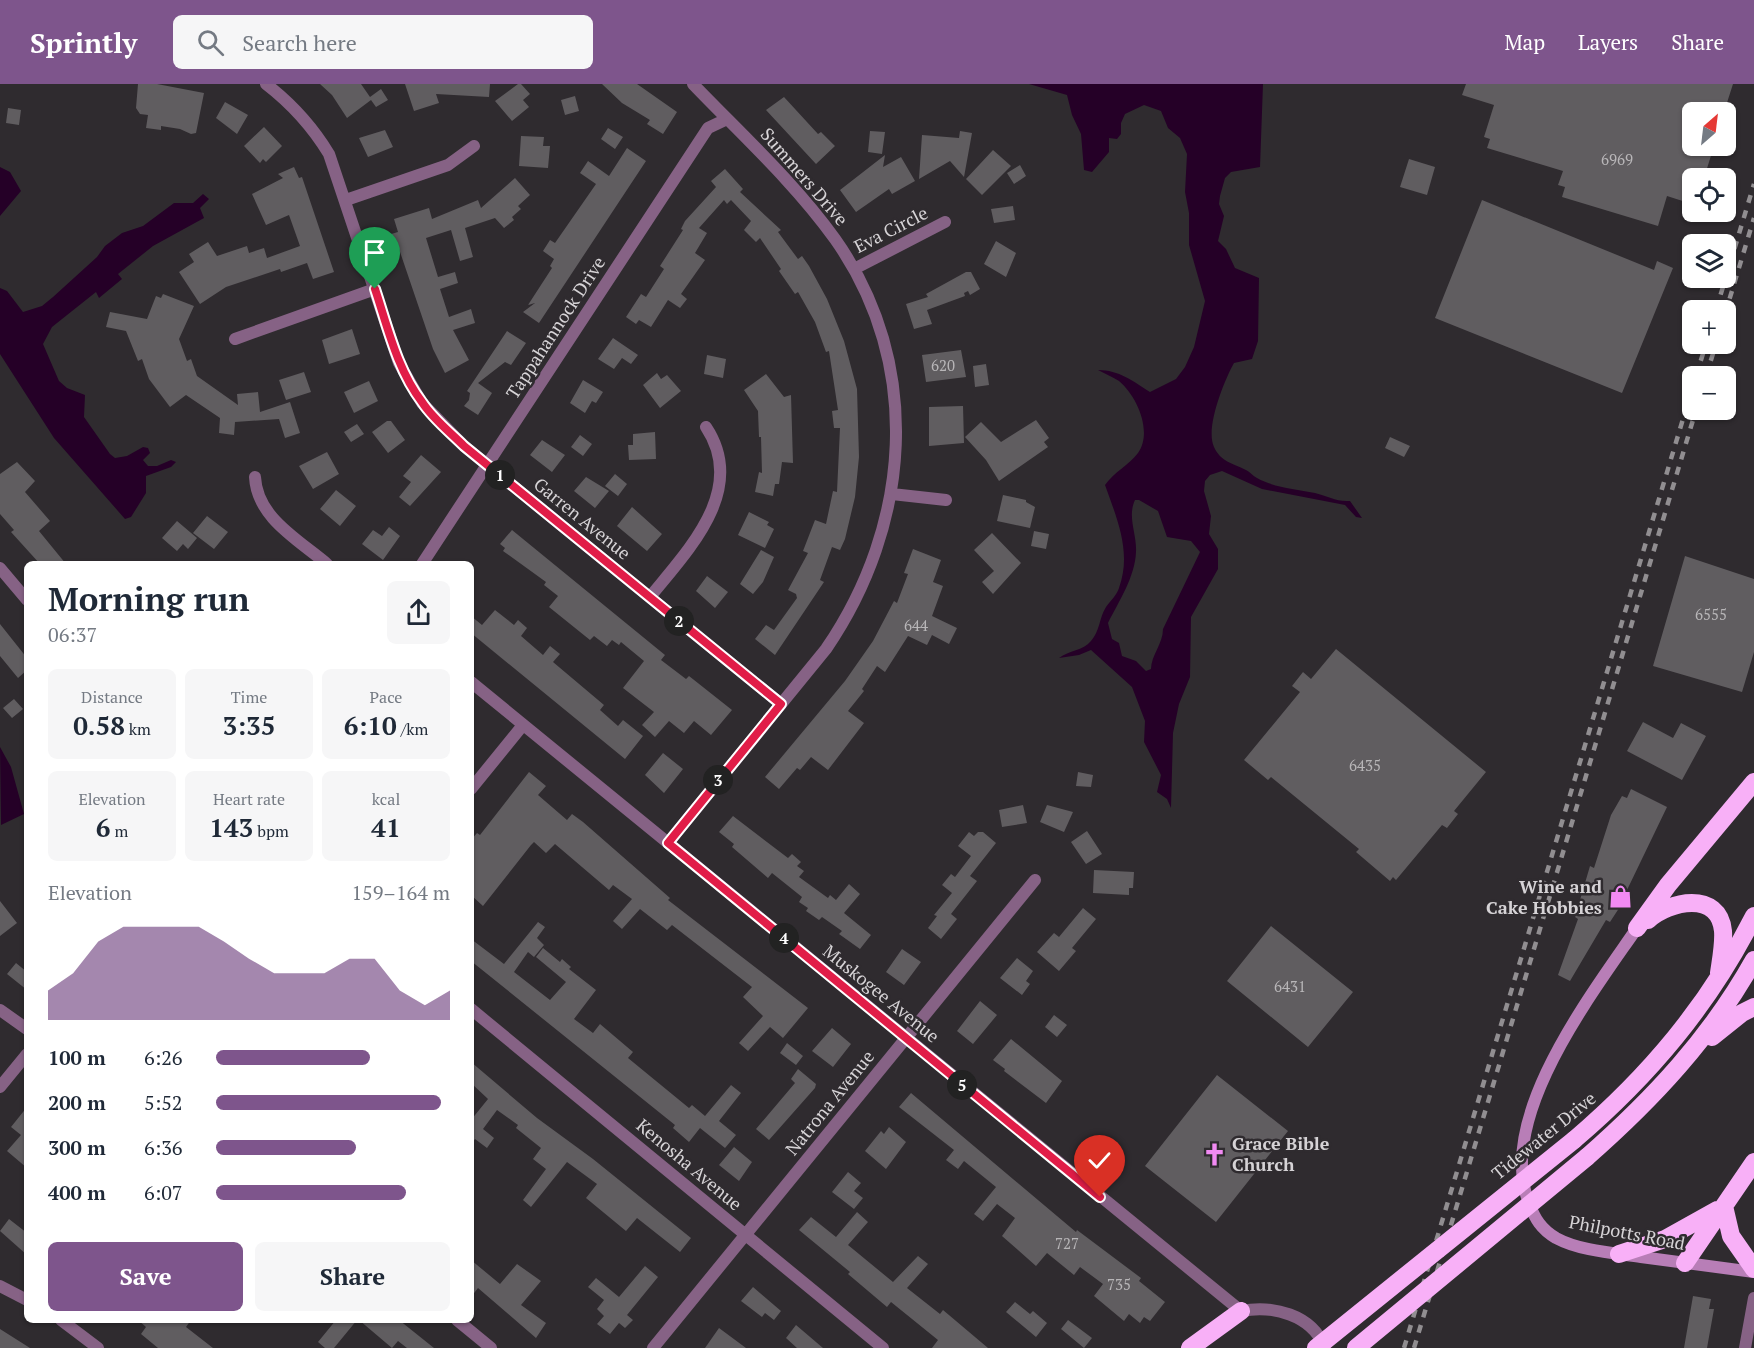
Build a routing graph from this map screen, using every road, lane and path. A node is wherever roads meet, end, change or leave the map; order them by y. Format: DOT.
graph roads {
  1 [pos="266,84"];
  2 [pos="693,84"];
  3 [pos="727,119"];
  4 [pos="474,146"];
  5 [pos="346,200"];
  6 [pos="945,222"];
  7 [pos="854,269"];
  8 [pos="375,289"];
  9 [pos="235,339"];
  10 [pos="706,428"];
  11 [pos="487,464"];
  12 [pos="255,477"];
  13 [pos="892,494"];
  14 [pos="946,500"];
  15 [pos="323,561"];
  16 [pos="424,561"];
  17 [pos="0,568"];
  18 [pos="24,596"];
  19 [pos="650,597"];
  20 [pos="474,684"];
  21 [pos="781,704"];
  22 [pos="523,724"];
  23 [pos="1754,782"];
  24 [pos="474,785"];
  25 [pos="668,843"];
  26 [pos="1035,880"];
  27 [pos="1754,916"];
  28 [pos="1637,928"];
  29 [pos="1754,960"];
  30 [pos="1715,986"];
  31 [pos="1754,1007"];
  32 [pos="0,1010"];
  33 [pos="474,1011"];
  34 [pos="24,1027"];
  35 [pos="906,1038"];
  36 [pos="1692,1053"];
  37 [pos="24,1058"];
  38 [pos="0,1087"];
  39 [pos="1754,1162"];
  40 [pos="1724,1206"];
  41 [pos="745,1235"];
  42 [pos="1619,1254"];
  43 [pos="1685,1263"];
  44 [pos="1754,1270"];
  45 [pos="0,1286"];
  46 [pos="24,1298"];
  47 [pos="1754,1298"];
  48 [pos="1241,1311"];
  49 [pos="65,1323"];
  50 [pos="461,1323"];
  51 [pos="98,1348"];
  52 [pos="491,1348"];
  53 [pos="652,1348"];
  54 [pos="883,1348"];
  55 [pos="1190,1348"];
  56 [pos="1316,1348"];
  57 [pos="1325,1348"];
  58 [pos="1356,1348"];
  59 [pos="1745,1348"];
  1 -- 5 [label="street, Garren Avenue"];
  2 -- 3 [label="street, Summers Drive"];
  3 -- 7 [label="street, Summers Drive"];
  3 -- 11 [label="street, Tappahannock Drive"];
  4 -- 5 [label="street"];
  5 -- 8 [label="street, Garren Avenue"];
  6 -- 7 [label="street, Eva Circle"];
  7 -- 13 [label="street, Summers Drive"];
  8 -- 9 [label="street"];
  8 -- 11 [label="street, Garren Avenue"];
  10 -- 19 [label="street"];
  11 -- 16 [label="street, Tappahannock Drive"];
  11 -- 19 [label="street, Garren Avenue"];
  12 -- 15 [label="street"];
  13 -- 14 [label="street"];
  13 -- 21 [label="street, Summers Drive"];
  17 -- 18 [label="street"];
  19 -- 21 [label="street, Garren Avenue"];
  20 -- 22 [label="street, Muskogee Avenue"];
  21 -- 25 [label="street, Summers Drive"];
  22 -- 24 [label="street"];
  22 -- 25 [label="street, Muskogee Avenue"];
  23 -- 28 [label="highway"];
  25 -- 35 [label="street, Muskogee Avenue"];
  26 -- 35 [label="street, Natrona Avenue"];
  27 -- 30 [label="highway, Tidewater Drive"];
  28 -- 30 [label="highway"];
  28 -- 42 [label="street, Philpotts Road"];
  29 -- 36 [label="highway"];
  30 -- 56 [label="highway, Tidewater Drive, bridge"];
  31 -- 36 [label="highway"];
  32 -- 34 [label="street"];
  33 -- 41 [label="street, Kenosha Avenue"];
  35 -- 41 [label="street, Natrona Avenue"];
  35 -- 48 [label="street, Muskogee Avenue"];
  36 -- 58 [label="highway, bridge"];
  37 -- 38 [label="street"];
  39 -- 40 [label="highway"];
  40 -- 42 [label="highway"];
  40 -- 43 [label="highway"];
  40 -- 44 [label="highway"];
  41 -- 53 [label="street, Natrona Avenue"];
  41 -- 54 [label="street, Kenosha Avenue"];
  42 -- 43 [label="street, Philpotts Road"];
  43 -- 44 [label="street, Philpotts Road"];
  45 -- 46 [label="street"];
  47 -- 59 [label="street"];
  48 -- 55 [label="highway"];
  48 -- 57 [label="street"];
  49 -- 51 [label="street"];
  50 -- 52 [label="street"];
}
